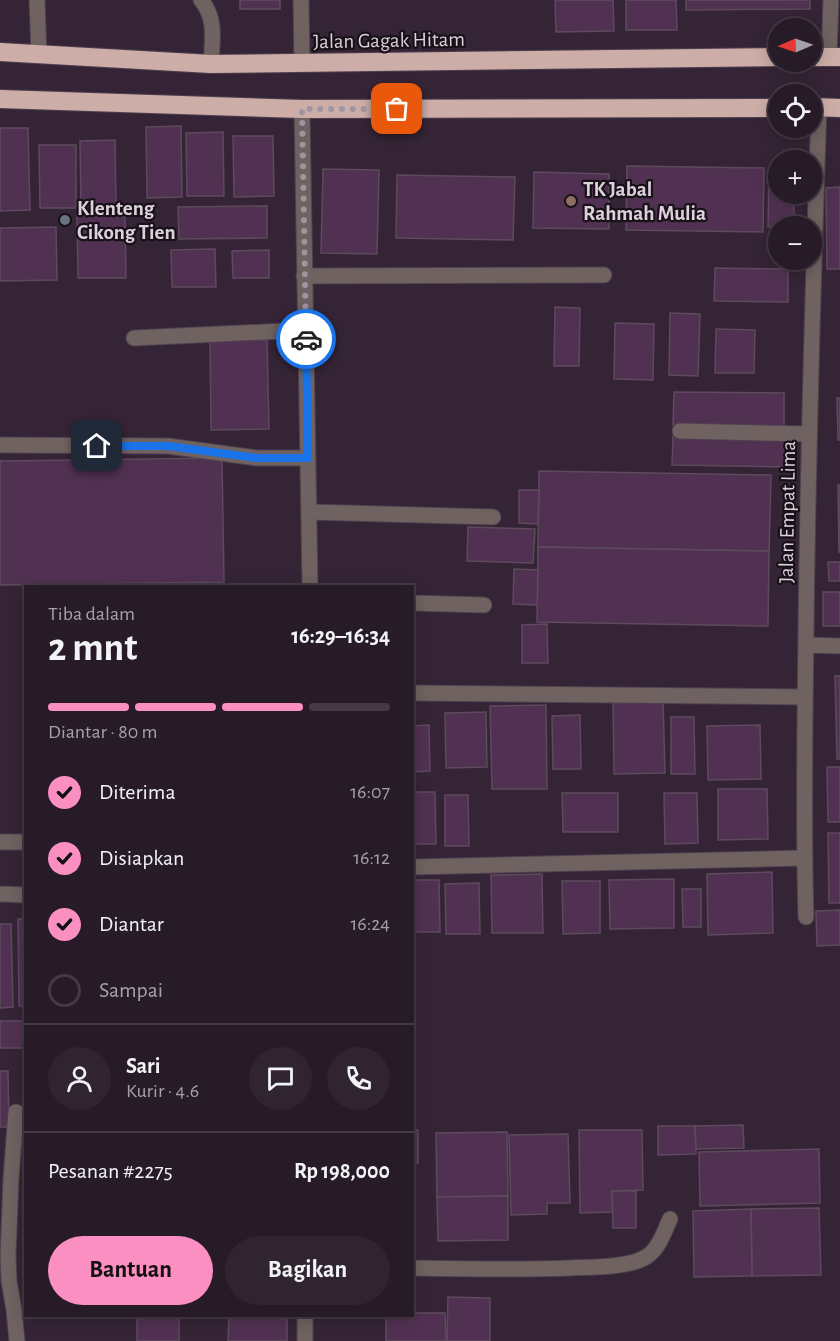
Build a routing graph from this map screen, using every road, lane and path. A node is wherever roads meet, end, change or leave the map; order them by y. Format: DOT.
graph roads {
  1 [pos="37,0"];
  2 [pos="201,0"];
  3 [pos="301,0"];
  4 [pos="831,0"];
  5 [pos="0,52"];
  6 [pos="39,55"];
  7 [pos="768,57"];
  8 [pos="827,57"];
  9 [pos="302,63"];
  10 [pos="211,64"];
  11 [pos="0,99"];
  12 [pos="822,107"];
  13 [pos="768,108"];
  14 [pos="840,108"];
  15 [pos="302,109"];
  16 [pos="814,138"];
  17 [pos="604,274"];
  18 [pos="304,276"];
  19 [pos="306,330"];
  20 [pos="134,338"];
  21 [pos="680,431"];
  22 [pos="809,435"];
  23 [pos="0,445"];
  24 [pos="308,458"];
  25 [pos="310,512"];
  26 [pos="494,517"];
  27 [pos="310,585"];
  28 [pos="414,603"];
  29 [pos="484,605"];
  30 [pos="806,645"];
  31 [pos="840,646"];
  32 [pos="414,693"];
  33 [pos="805,697"];
  34 [pos="0,842"];
  35 [pos="24,842"];
  36 [pos="804,858"];
  37 [pos="414,867"];
  38 [pos="0,894"];
  39 [pos="24,895"];
  40 [pos="806,917"];
  41 [pos="16,1112"];
  42 [pos="6,1179"];
  43 [pos="670,1219"];
  44 [pos="414,1268"];
  45 [pos="5,1281"];
  46 [pos="24,1282"];
  47 [pos="305,1317"];
  48 [pos="16,1341"];
  49 [pos="305,1341"];
  1 -- 6 [label="street"];
  2 -- 10 [label="street"];
  3 -- 9 [label="street"];
  4 -- 8 [label="street"];
  5 -- 6 [label="highway, Jalan Gagak Hitam"];
  6 -- 10 [label="highway, Jalan Gagak Hitam"];
  7 -- 9 [label="highway, Jalan Gagak Hitam"];
  9 -- 10 [label="highway, Jalan Gagak Hitam"];
  11 -- 15 [label="highway"];
  12 -- 14 [label="highway"];
  13 -- 15 [label="highway"];
  15 -- 18 [label="street"];
  16 -- 22 [label="street, Jalan Empat Lima"];
  17 -- 18 [label="street"];
  18 -- 19 [label="street"];
  19 -- 20 [label="street"];
  19 -- 24 [label="street"];
  21 -- 22 [label="street"];
  22 -- 30 [label="street, Jalan Empat Lima"];
  23 -- 24 [label="street"];
  24 -- 25 [label="street"];
  25 -- 26 [label="street"];
  25 -- 27 [label="street"];
  28 -- 29 [label="street"];
  30 -- 31 [label="street"];
  30 -- 33 [label="street, Jalan Empat Lima"];
  32 -- 33 [label="street"];
  33 -- 36 [label="street, Jalan Empat Lima"];
  34 -- 35 [label="street"];
  36 -- 37 [label="street"];
  36 -- 40 [label="street, Jalan Empat Lima"];
  38 -- 39 [label="street"];
  41 -- 42 [label="street"];
  42 -- 45 [label="street"];
  43 -- 44 [label="street"];
  45 -- 46 [label="street"];
  45 -- 48 [label="street"];
  47 -- 49 [label="street"];
}
